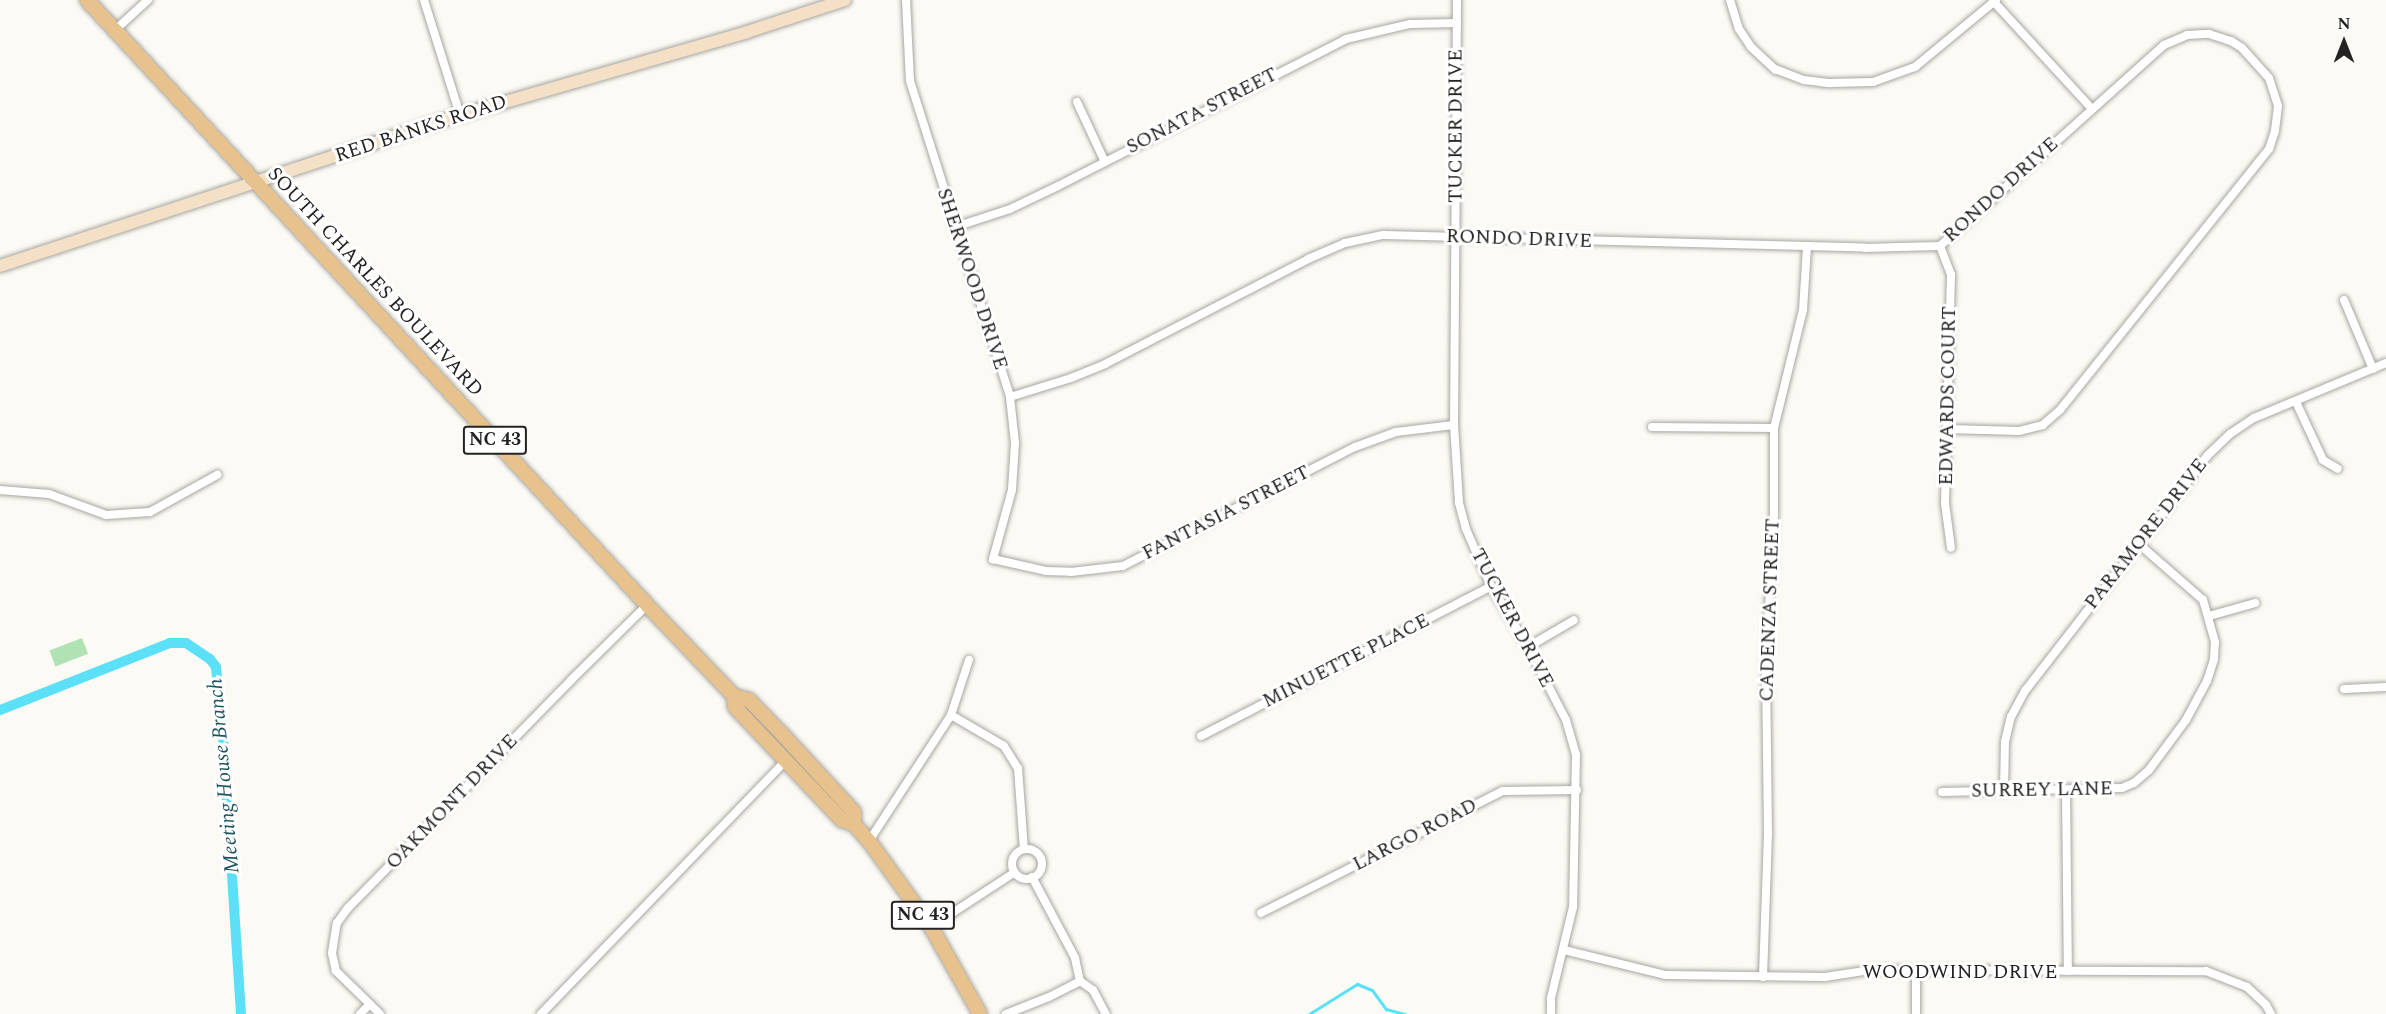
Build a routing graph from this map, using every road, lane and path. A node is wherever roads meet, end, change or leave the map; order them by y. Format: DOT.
graph roads {
  1 [pos="87,0"];
  2 [pos="148,0"];
  3 [pos="424,0"];
  4 [pos="845,0"];
  5 [pos="906,0"];
  6 [pos="1456,0"];
  7 [pos="1730,0"];
  8 [pos="1995,1"];
  9 [pos="1457,24"];
  10 [pos="115,30"];
  11 [pos="1077,102"];
  12 [pos="2091,109"];
  13 [pos="460,115"];
  14 [pos="1105,162"];
  15 [pos="257,183"];
  16 [pos="955,227"];
  17 [pos="1456,237"];
  18 [pos="1807,246"];
  19 [pos="1940,246"];
  20 [pos="0,266"];
  21 [pos="2344,300"];
  22 [pos="2386,363"];
  23 [pos="2373,369"];
  24 [pos="1010,397"];
  25 [pos="2296,402"];
  26 [pos="1454,425"];
  27 [pos="1652,428"];
  28 [pos="1774,428"];
  29 [pos="1948,429"];
  30 [pos="2338,469"];
  31 [pos="217,475"];
  32 [pos="0,490"];
  33 [pos="2140,545"];
  34 [pos="1951,548"];
  35 [pos="993,559"];
  36 [pos="1491,585"];
  37 [pos="2255,603"];
  38 [pos="647,605"];
  39 [pos="2209,616"];
  40 [pos="1574,620"];
  41 [pos="1528,647"];
  42 [pos="969,660"];
  43 [pos="2386,687"];
  44 [pos="2344,689"];
  45 [pos="734,696"];
  46 [pos="740,712"];
  47 [pos="951,715"];
  48 [pos="782,734"];
  49 [pos="1201,736"];
  50 [pos="786,760"];
  51 [pos="1577,790"];
  52 [pos="2066,790"];
  53 [pos="1942,792"];
  54 [pos="2004,792"];
  55 [pos="849,807"];
  56 [pos="854,824"];
  57 [pos="869,841"];
  58 [pos="1024,849"];
  59 [pos="1015,872"];
  60 [pos="1032,877"];
  61 [pos="1261,913"];
  62 [pos="931,927"];
  63 [pos="1564,950"];
  64 [pos="1916,970"];
  65 [pos="2068,971"];
  66 [pos="1762,977"];
  67 [pos="1080,981"];
  68 [pos="370,1004"];
  69 [pos="360,1014"];
  70 [pos="380,1014"];
  71 [pos="541,1014"];
  72 [pos="980,1014"];
  73 [pos="1006,1014"];
  74 [pos="1106,1014"];
  75 [pos="1551,1014"];
  76 [pos="1916,1014"];
  77 [pos="2271,1014"];
  1 -- 10 [label="main road, SOUTH CHARLES BOULEVARD / NC 43"];
  2 -- 10 [label="street"];
  3 -- 13 [label="street"];
  4 -- 13 [label="street, RED BANKS ROAD"];
  5 -- 16 [label="street, SHERWOOD DRIVE"];
  6 -- 9 [label="street, TUCKER DRIVE"];
  7 -- 8 [label="street"];
  8 -- 12 [label="street"];
  9 -- 14 [label="street, SONATA STREET"];
  9 -- 17 [label="street, TUCKER DRIVE"];
  10 -- 15 [label="main road, SOUTH CHARLES BOULEVARD / NC 43"];
  11 -- 14 [label="street"];
  12 -- 19 [label="street, RONDO DRIVE"];
  12 -- 29 [label="street, RONDO DRIVE"];
  13 -- 15 [label="street, RED BANKS ROAD"];
  14 -- 16 [label="street, SONATA STREET"];
  15 -- 20 [label="street, RED BANKS ROAD"];
  15 -- 38 [label="main road, SOUTH CHARLES BOULEVARD / NC 43"];
  16 -- 24 [label="street, SHERWOOD DRIVE"];
  17 -- 18 [label="street, RONDO DRIVE"];
  17 -- 24 [label="street, RONDO DRIVE"];
  17 -- 26 [label="street, TUCKER DRIVE"];
  18 -- 19 [label="street, RONDO DRIVE"];
  18 -- 28 [label="street, CADENZA STREET"];
  19 -- 29 [label="street, EDWARDS COURT"];
  21 -- 23 [label="street"];
  22 -- 23 [label="street, PARAMORE DRIVE"];
  23 -- 25 [label="street, PARAMORE DRIVE"];
  24 -- 35 [label="street, SHERWOOD DRIVE"];
  25 -- 30 [label="street"];
  25 -- 33 [label="street, PARAMORE DRIVE"];
  26 -- 35 [label="street, FANTASIA STREET"];
  26 -- 36 [label="street, TUCKER DRIVE"];
  27 -- 28 [label="street"];
  28 -- 66 [label="street, CADENZA STREET"];
  29 -- 34 [label="street, EDWARDS COURT"];
  31 -- 32 [label="street"];
  33 -- 39 [label="street, SURREY LANE"];
  33 -- 54 [label="street, PARAMORE DRIVE"];
  36 -- 41 [label="street, TUCKER DRIVE"];
  36 -- 49 [label="street, MINUETTE PLACE"];
  37 -- 39 [label="street"];
  38 -- 45 [label="main road, SOUTH CHARLES BOULEVARD / NC 43"];
  38 -- 68 [label="street, OAKMONT DRIVE"];
  39 -- 52 [label="street, SURREY LANE"];
  40 -- 41 [label="street"];
  41 -- 51 [label="street, TUCKER DRIVE"];
  42 -- 47 [label="street"];
  43 -- 44 [label="street"];
  45 -- 46 [label="main road, SOUTH CHARLES BOULEVARD / NC 43"];
  45 -- 48 [label="main road, SOUTH CHARLES BOULEVARD / NC 43"];
  46 -- 48 [label="main road"];
  46 -- 50 [label="main road, SOUTH CHARLES BOULEVARD / NC 43"];
  47 -- 57 [label="street"];
  47 -- 58 [label="street"];
  48 -- 55 [label="main road, SOUTH CHARLES BOULEVARD / NC 43"];
  50 -- 55 [label="main road"];
  50 -- 56 [label="main road, SOUTH CHARLES BOULEVARD / NC 43"];
  50 -- 71 [label="street"];
  51 -- 61 [label="street, LARGO ROAD"];
  51 -- 63 [label="street, TUCKER DRIVE"];
  52 -- 54 [label="street, SURREY LANE"];
  52 -- 65 [label="street"];
  53 -- 54 [label="street, SURREY LANE"];
  55 -- 56 [label="main road, SOUTH CHARLES BOULEVARD / NC 43"];
  56 -- 57 [label="main road, SOUTH CHARLES BOULEVARD / NC 43"];
  57 -- 62 [label="main road, SOUTH CHARLES BOULEVARD / NC 43"];
  58 -- 59 [label="street"];
  58 -- 60 [label="street"];
  59 -- 60 [label="street"];
  59 -- 62 [label="street"];
  60 -- 67 [label="street"];
  62 -- 72 [label="main road, SOUTH CHARLES BOULEVARD / NC 43"];
  63 -- 66 [label="street, WOODWIND DRIVE"];
  63 -- 75 [label="street, TUCKER DRIVE"];
  64 -- 65 [label="street, WOODWIND DRIVE"];
  64 -- 66 [label="street, WOODWIND DRIVE"];
  64 -- 76 [label="street"];
  65 -- 77 [label="street, WOODWIND DRIVE"];
  67 -- 73 [label="street"];
  67 -- 74 [label="street"];
  68 -- 69 [label="street"];
  68 -- 70 [label="street, OAKMONT DRIVE"];
}
